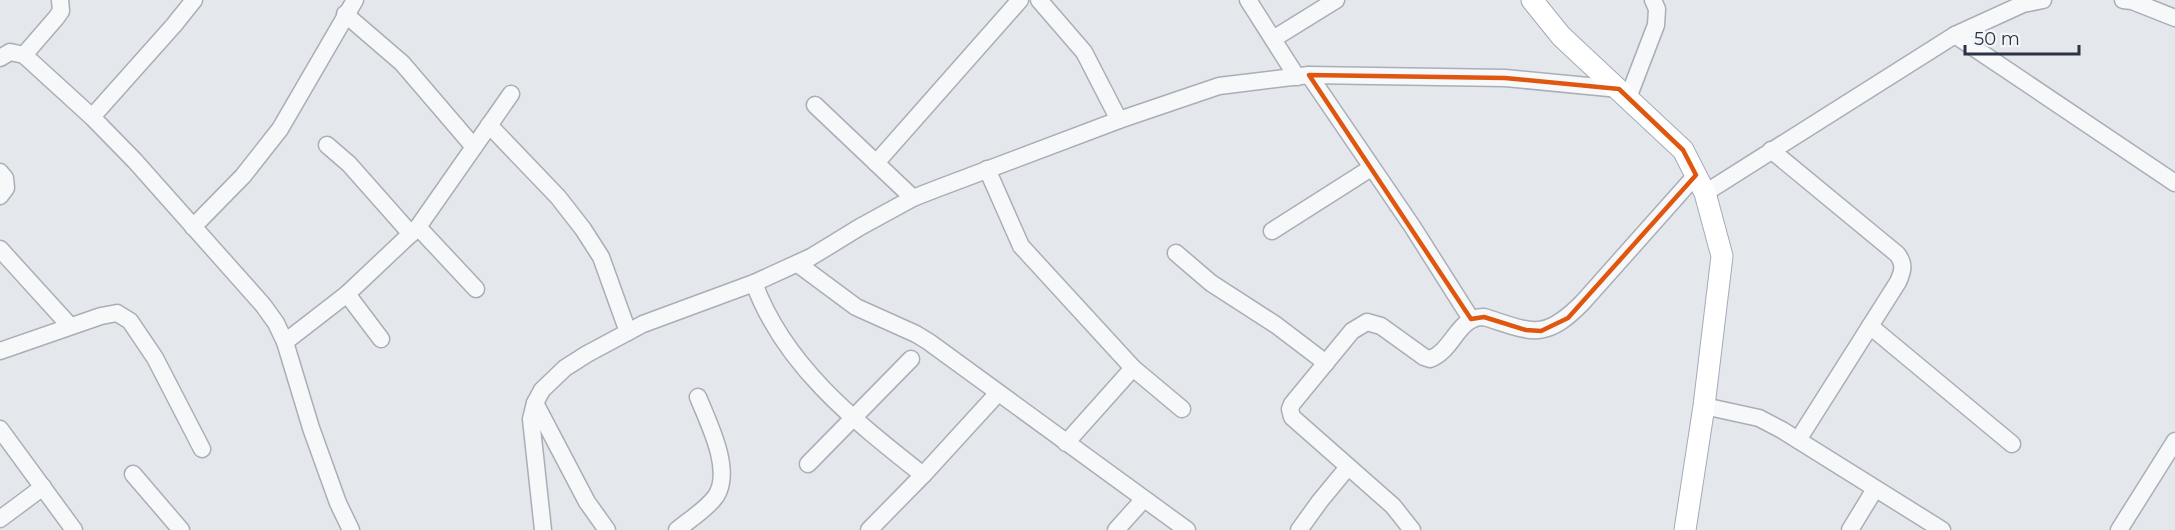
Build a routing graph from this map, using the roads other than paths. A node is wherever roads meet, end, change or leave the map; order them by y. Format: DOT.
graph roads {
  1 [pos="60,0"];
  2 [pos="193,0"];
  3 [pos="1020,0"];
  4 [pos="1039,0"];
  5 [pos="1248,0"];
  6 [pos="1336,0"];
  7 [pos="1532,0"];
  8 [pos="1653,0"];
  9 [pos="2000,0"];
  10 [pos="2043,0"];
  11 [pos="2123,0"];
  12 [pos="350,7"];
  13 [pos="2175,18"];
  14 [pos="1986,21"];
  15 [pos="1955,35"];
  16 [pos="1273,39"];
  17 [pos="24,55"];
  18 [pos="0,58"];
  19 [pos="1303,76"];
  20 [pos="511,94"];
  21 [pos="1624,94"];
  22 [pos="814,105"];
  23 [pos="92,117"];
  24 [pos="1119,120"];
  25 [pos="489,125"];
  26 [pos="327,145"];
  27 [pos="474,147"];
  28 [pos="1771,150"];
  29 [pos="876,163"];
  30 [pos="1371,168"];
  31 [pos="987,170"];
  32 [pos="0,172"];
  33 [pos="2175,183"];
  34 [pos="1700,184"];
  35 [pos="0,196"];
  36 [pos="913,198"];
  37 [pos="193,227"];
  38 [pos="414,231"];
  39 [pos="1272,231"];
  40 [pos="0,249"];
  41 [pos="1176,253"];
  42 [pos="798,264"];
  43 [pos="754,283"];
  44 [pos="476,289"];
  45 [pos="347,294"];
  46 [pos="1471,319"];
  47 [pos="70,326"];
  48 [pos="1870,326"];
  49 [pos="628,332"];
  50 [pos="381,339"];
  51 [pos="285,342"];
  52 [pos="0,351"];
  53 [pos="911,359"];
  54 [pos="1326,363"];
  55 [pos="1133,368"];
  56 [pos="998,393"];
  57 [pos="698,397"];
  58 [pos="535,403"];
  59 [pos="1704,406"];
  60 [pos="1182,409"];
  61 [pos="852,419"];
  62 [pos="0,429"];
  63 [pos="1798,440"];
  64 [pos="2175,441"];
  65 [pos="1066,443"];
  66 [pos="2012,444"];
  67 [pos="202,449"];
  68 [pos="808,464"];
  69 [pos="1348,467"];
  70 [pos="133,474"];
  71 [pos="923,475"];
  72 [pos="43,488"];
  73 [pos="1875,489"];
  74 [pos="1143,500"];
  75 [pos="0,519"];
  76 [pos="543,523"];
  77 [pos="74,530"];
  78 [pos="181,530"];
  79 [pos="351,530"];
  80 [pos="555,530"];
  81 [pos="607,530"];
  82 [pos="677,530"];
  83 [pos="868,530"];
  84 [pos="1116,530"];
  85 [pos="1186,530"];
  86 [pos="1299,530"];
  87 [pos="1412,530"];
  88 [pos="1685,530"];
  89 [pos="1850,530"];
  90 [pos="1942,530"];
  91 [pos="2119,530"];
  1 -- 17 [label="street"];
  2 -- 23 [label="street"];
  3 -- 29 [label="street"];
  4 -- 24 [label="street"];
  5 -- 16 [label="street"];
  6 -- 16 [label="street"];
  7 -- 21 [label="main road"];
  8 -- 21 [label="street"];
  9 -- 14 [label="street"];
  10 -- 14 [label="street"];
  11 -- 13 [label="street"];
  12 -- 27 [label="street"];
  12 -- 37 [label="street"];
  14 -- 15 [label="street"];
  15 -- 28 [label="street"];
  15 -- 33 [label="street"];
  16 -- 19 [label="street"];
  17 -- 18 [label="street"];
  17 -- 23 [label="street"];
  19 -- 21 [label="street"];
  19 -- 24 [label="street"];
  19 -- 30 [label="street"];
  20 -- 25 [label="street"];
  21 -- 34 [label="main road"];
  22 -- 29 [label="street"];
  23 -- 37 [label="street"];
  24 -- 31 [label="street"];
  25 -- 27 [label="street"];
  25 -- 49 [label="street"];
  26 -- 38 [label="street"];
  27 -- 38 [label="street"];
  28 -- 34 [label="street"];
  28 -- 48 [label="street"];
  29 -- 36 [label="street"];
  30 -- 39 [label="street"];
  30 -- 46 [label="street"];
  31 -- 36 [label="street"];
  31 -- 55 [label="street"];
  32 -- 35 [label="street"];
  34 -- 46 [label="street"];
  34 -- 59 [label="main road"];
  36 -- 42 [label="street"];
  37 -- 51 [label="street"];
  38 -- 44 [label="street"];
  38 -- 45 [label="street"];
  40 -- 47 [label="street"];
  41 -- 54 [label="street"];
  42 -- 43 [label="street"];
  42 -- 56 [label="street"];
  43 -- 49 [label="street"];
  43 -- 61 [label="street"];
  45 -- 50 [label="street"];
  45 -- 51 [label="street"];
  46 -- 54 [label="street"];
  47 -- 52 [label="street"];
  47 -- 67 [label="street"];
  48 -- 63 [label="street"];
  48 -- 66 [label="street"];
  49 -- 58 [label="street"];
  51 -- 79 [label="street"];
  53 -- 61 [label="street"];
  54 -- 69 [label="street"];
  55 -- 60 [label="street"];
  55 -- 65 [label="street"];
  56 -- 65 [label="street"];
  56 -- 71 [label="street"];
  57 -- 82 [label="street"];
  58 -- 76 [label="street"];
  58 -- 81 [label="street"];
  59 -- 63 [label="street"];
  59 -- 88 [label="main road"];
  61 -- 68 [label="street"];
  61 -- 71 [label="street"];
  62 -- 72 [label="street"];
  63 -- 73 [label="street"];
  64 -- 91 [label="street"];
  65 -- 74 [label="street"];
  69 -- 86 [label="street"];
  69 -- 87 [label="street"];
  70 -- 78 [label="street"];
  71 -- 83 [label="street"];
  72 -- 75 [label="street"];
  72 -- 77 [label="street"];
  73 -- 89 [label="street"];
  73 -- 90 [label="street"];
  74 -- 84 [label="street"];
  74 -- 85 [label="street"];
  76 -- 80 [label="street"];
}
